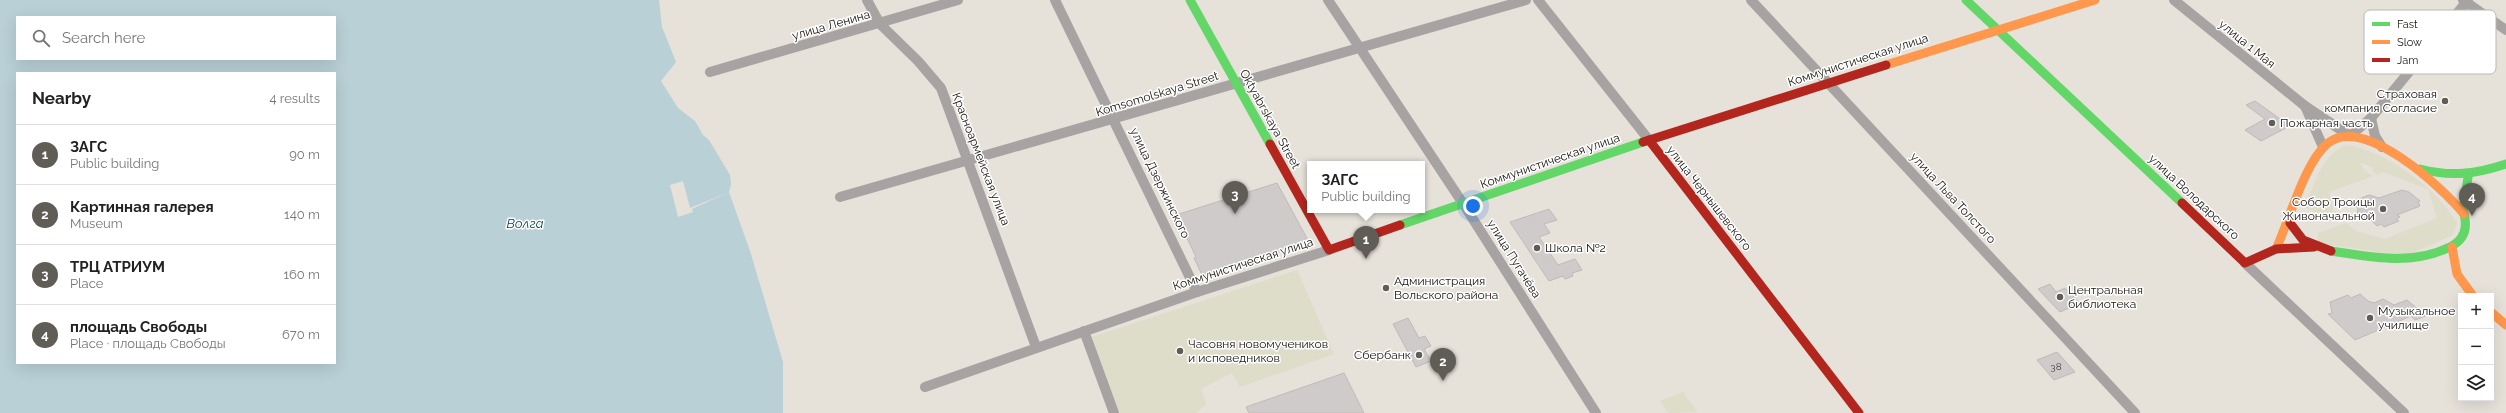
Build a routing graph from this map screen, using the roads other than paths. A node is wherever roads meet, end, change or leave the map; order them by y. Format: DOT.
graph roads {
  1 [pos="867,0"];
  2 [pos="958,0"];
  3 [pos="1055,0"];
  4 [pos="1190,0"];
  5 [pos="1328,0"];
  6 [pos="1526,0"];
  7 [pos="1538,0"];
  8 [pos="1751,0"];
  9 [pos="1966,0"];
  10 [pos="2095,0"];
  11 [pos="2174,0"];
  12 [pos="2466,1"];
  13 [pos="2459,10"];
  14 [pos="2478,10"];
  15 [pos="2496,23"];
  16 [pos="880,24"];
  17 [pos="1998,30"];
  18 [pos="2506,30"];
  19 [pos="1360,49"];
  20 [pos="710,72"];
  21 [pos="2406,74"];
  22 [pos="1235,83"];
  23 [pos="1829,84"];
  24 [pos="2305,106"];
  25 [pos="2370,118"];
  26 [pos="1115,120"];
  27 [pos="2350,136"];
  28 [pos="1649,140"];
  29 [pos="2323,147"];
  30 [pos="2382,147"];
  31 [pos="969,160"];
  32 [pos="2506,164"];
  33 [pos="2411,166"];
  34 [pos="2468,177"];
  35 [pos="840,197"];
  36 [pos="1464,205"];
  37 [pos="1307,210"];
  38 [pos="2463,212"];
  39 [pos="1309,213"];
  40 [pos="2290,223"];
  41 [pos="2452,246"];
  42 [pos="2314,247"];
  43 [pos="2276,249"];
  44 [pos="1330,250"];
  45 [pos="2245,263"];
  46 [pos="1197,292"];
  47 [pos="2470,293"];
  48 [pos="2494,315"];
  49 [pos="2506,325"];
  50 [pos="1084,331"];
  51 [pos="1036,347"];
  52 [pos="925,387"];
  53 [pos="1114,413"];
  54 [pos="1596,413"];
  55 [pos="1859,413"];
  56 [pos="2135,413"];
  57 [pos="2404,413"];
  1 -- 16 [label="street, Красноармейская улица"];
  2 -- 16 [label="street, улица Ленина"];
  3 -- 26 [label="street, улица Дзержинского"];
  4 -- 22 [label="street, Oktyabrskaya Street"];
  5 -- 19 [label="street, улица Пугачёва"];
  6 -- 19 [label="street, Komsomolskaya Street"];
  7 -- 28 [label="street, улица Чернышевского"];
  8 -- 23 [label="street, улица Льва Толстого"];
  9 -- 17 [label="street, улица Володарского"];
  10 -- 17 [label="street, Коммунистическая улица"];
  11 -- 24 [label="street, улица 1 Мая"];
  12 -- 13 [label="street"];
  12 -- 14 [label="street"];
  15 -- 18 [label="street"];
  16 -- 20 [label="street, улица Ленина"];
  16 -- 31 [label="street, Красноармейская улица"];
  17 -- 23 [label="street, Коммунистическая улица"];
  17 -- 45 [label="street, улица Володарского"];
  19 -- 22 [label="street, Komsomolskaya Street"];
  19 -- 36 [label="street, улица Пугачёва"];
  21 -- 25 [label="street"];
  22 -- 26 [label="street, Komsomolskaya Street"];
  22 -- 37 [label="street, Oktyabrskaya Street"];
  23 -- 28 [label="street, Коммунистическая улица"];
  23 -- 56 [label="street, улица Льва Толстого"];
  24 -- 27 [label="street, улица 1 Мая"];
  24 -- 29 [label="street"];
  25 -- 27 [label="street"];
  25 -- 30 [label="street"];
  26 -- 31 [label="street, Komsomolskaya Street"];
  26 -- 46 [label="street, улица Дзержинского"];
  27 -- 29 [label="street"];
  27 -- 30 [label="street"];
  28 -- 36 [label="street, Коммунистическая улица"];
  28 -- 55 [label="street, улица Чернышевского"];
  29 -- 40 [label="street"];
  30 -- 33 [label="street"];
  31 -- 35 [label="street, Komsomolskaya Street"];
  31 -- 51 [label="street, Красноармейская улица"];
  32 -- 34 [label="street"];
  33 -- 34 [label="street"];
  33 -- 38 [label="street"];
  34 -- 38 [label="street"];
  36 -- 44 [label="street, Коммунистическая улица"];
  36 -- 54 [label="street, улица Пугачёва"];
  38 -- 41 [label="street"];
  39 -- 44 [label="street, Oktyabrskaya Street"];
  40 -- 42 [label="street"];
  40 -- 43 [label="street"];
  41 -- 42 [label="street"];
  41 -- 47 [label="street"];
  42 -- 43 [label="street"];
  43 -- 45 [label="street"];
  44 -- 46 [label="street, Коммунистическая улица"];
  45 -- 57 [label="street, улица Володарского"];
  46 -- 50 [label="street, Коммунистическая улица"];
  48 -- 49 [label="street"];
  50 -- 51 [label="street, Коммунистическая улица"];
  50 -- 53 [label="street"];
  51 -- 52 [label="street, Коммунистическая улица"];
}
